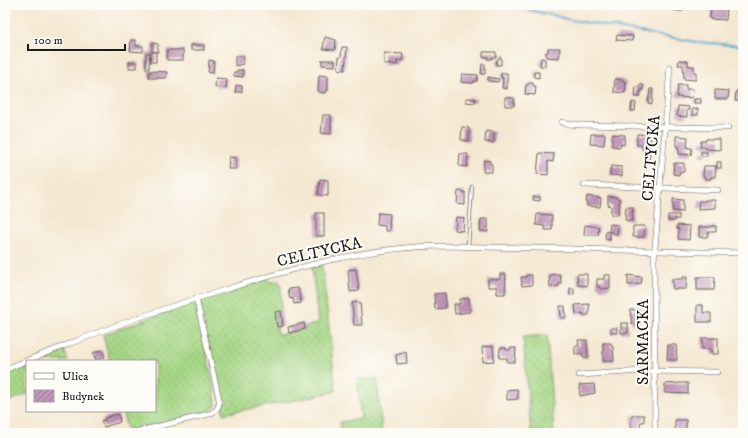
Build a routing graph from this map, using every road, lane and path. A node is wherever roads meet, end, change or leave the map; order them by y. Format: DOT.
graph roads {
  1 [pos="670,67"];
  2 [pos="562,122"];
  3 [pos="665,126"];
  4 [pos="728,128"];
  5 [pos="584,185"];
  6 [pos="472,187"];
  7 [pos="660,188"];
  8 [pos="718,190"];
  9 [pos="468,247"];
  10 [pos="655,251"];
  11 [pos="743,253"];
  12 [pos="196,298"];
  13 [pos="30,360"];
  14 [pos="26,362"];
  15 [pos="5,370"];
  16 [pos="655,371"];
  17 [pos="717,372"];
  18 [pos="579,375"];
  19 [pos="131,433"];
  20 [pos="655,433"];
  1 -- 3 [label="street, CELTYCKA"];
  2 -- 3 [label="street"];
  3 -- 4 [label="street"];
  3 -- 7 [label="street, CELTYCKA"];
  5 -- 7 [label="street"];
  6 -- 9 [label="lane"];
  7 -- 8 [label="street"];
  7 -- 10 [label="street, CELTYCKA"];
  9 -- 10 [label="street, CELTYCKA"];
  9 -- 12 [label="street, CELTYCKA"];
  10 -- 11 [label="street, CELTYCKA"];
  10 -- 16 [label="street, SARMACKA"];
  12 -- 13 [label="street, CELTYCKA"];
  12 -- 19 [label="street"];
  14 -- 15 [label="street, CELTYCKA"];
  16 -- 17 [label="street"];
  16 -- 18 [label="street"];
  16 -- 20 [label="street, SARMACKA"];
}
